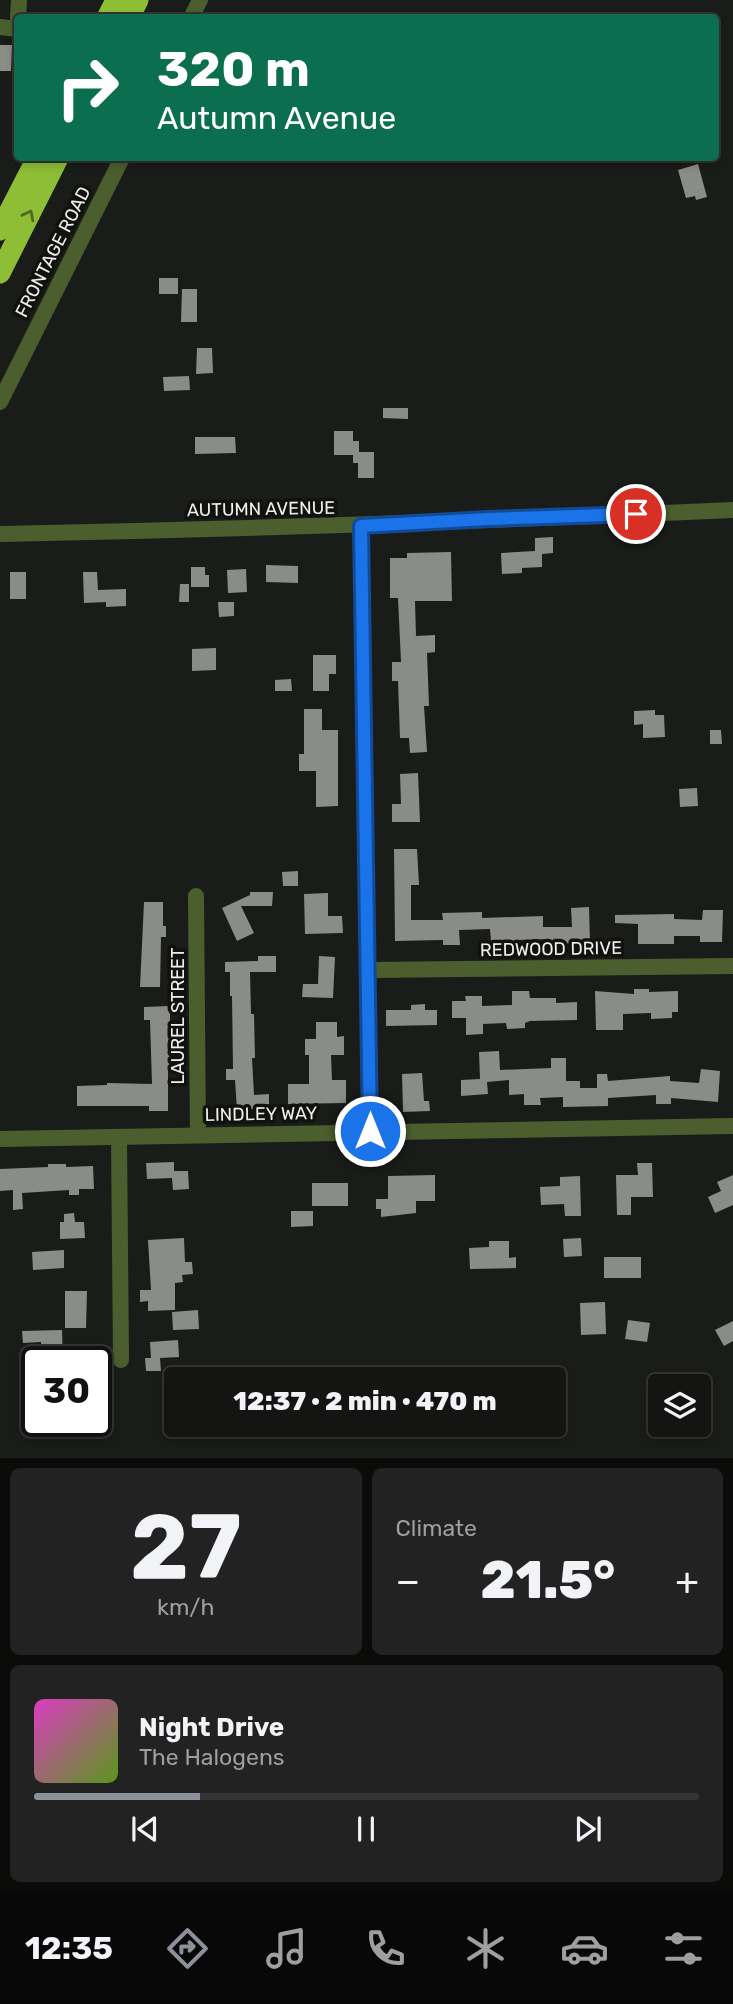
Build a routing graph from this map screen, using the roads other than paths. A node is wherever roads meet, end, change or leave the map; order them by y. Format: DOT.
graph roads {
  1 [pos="35,161"];
  2 [pos="56,161"];
  3 [pos="120,161"];
  4 [pos="0,230"];
  5 [pos="0,273"];
  6 [pos="0,402"];
  7 [pos="733,510"];
  8 [pos="361,526"];
  9 [pos="0,534"];
  10 [pos="197,897"];
  11 [pos="733,966"];
  12 [pos="369,970"];
  13 [pos="733,1126"];
  14 [pos="370,1131"];
  15 [pos="198,1135"];
  16 [pos="119,1137"];
  17 [pos="0,1139"];
  18 [pos="121,1360"];
  1 -- 4 [label="highway"];
  5 -- 2 [label="highway, one-way"];
  3 -- 6 [label="street, FRONTAGE ROAD"];
  7 -- 8 [label="street, AUTUMN AVENUE"];
  8 -- 9 [label="street, AUTUMN AVENUE"];
  8 -- 12 [label="street"];
  10 -- 15 [label="street, LAUREL STREET"];
  11 -- 12 [label="street, REDWOOD DRIVE"];
  12 -- 14 [label="street"];
  13 -- 14 [label="street, LINDLEY WAY"];
  14 -- 15 [label="street, LINDLEY WAY"];
  15 -- 16 [label="street, LINDLEY WAY"];
  16 -- 17 [label="street, LINDLEY WAY"];
  16 -- 18 [label="street"];
}
